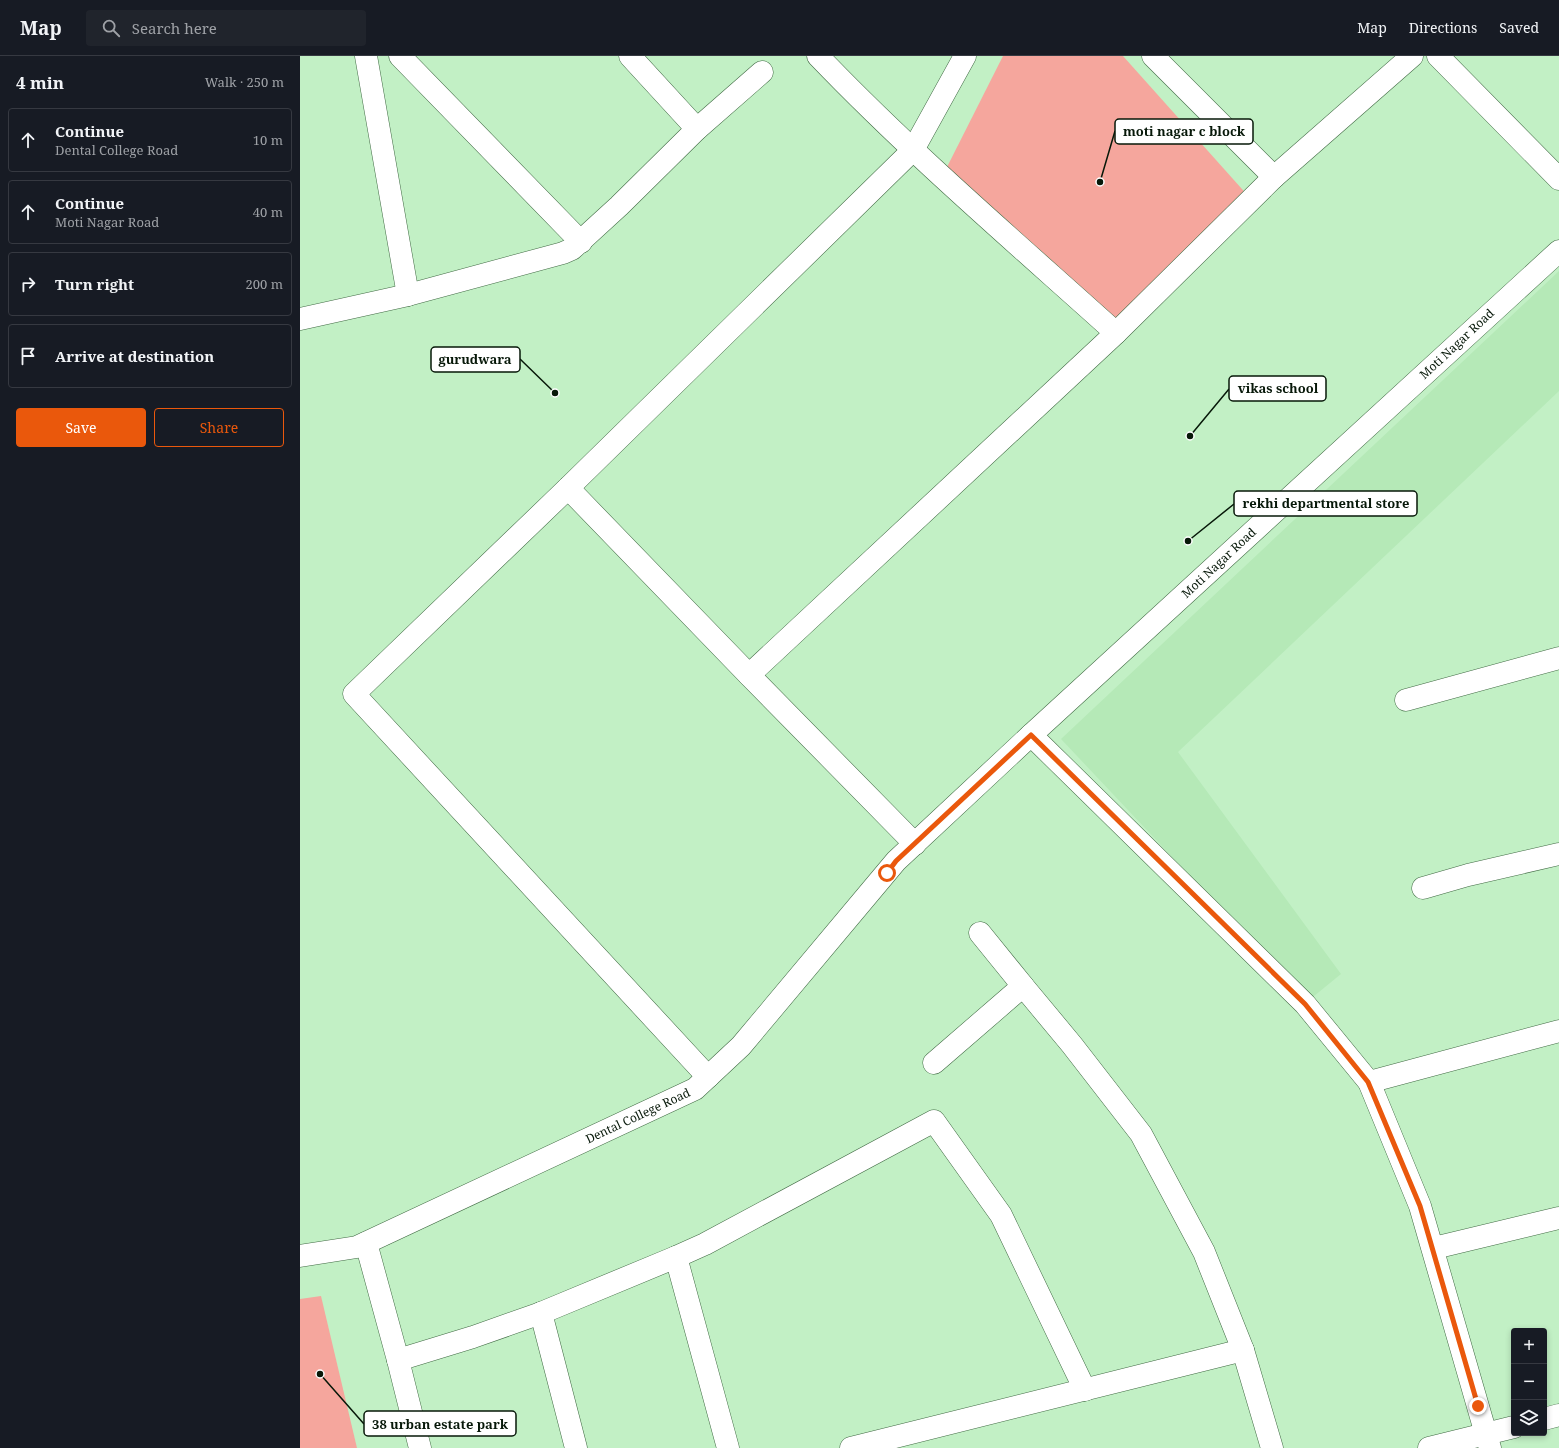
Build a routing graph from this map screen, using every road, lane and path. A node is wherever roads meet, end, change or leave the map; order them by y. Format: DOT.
graph roads {
  1 [pos="366,56"];
  2 [pos="400,56"];
  3 [pos="630,56"];
  4 [pos="818,56"];
  5 [pos="965,56"];
  6 [pos="1153,56"];
  7 [pos="1412,56"];
  8 [pos="1438,56"];
  9 [pos="762,72"];
  10 [pos="697,129"];
  11 [pos="913,150"];
  12 [pos="1274,177"];
  13 [pos="1559,179"];
  14 [pos="581,242"];
  15 [pos="1559,251"];
  16 [pos="408,295"];
  17 [pos="300,319"];
  18 [pos="1116,333"];
  19 [pos="568,488"];
  20 [pos="1559,658"];
  21 [pos="749,675"];
  22 [pos="1406,700"];
  23 [pos="1031,735"];
  24 [pos="915,844"];
  25 [pos="1559,854"];
  26 [pos="1423,888"];
  27 [pos="980,934"];
  28 [pos="1023,986"];
  29 [pos="1559,1032"];
  30 [pos="934,1063"];
  31 [pos="708,1077"];
  32 [pos="1368,1082"];
  33 [pos="1559,1218"];
  34 [pos="366,1243"];
  35 [pos="1434,1248"];
  36 [pos="300,1256"];
  37 [pos="676,1258"];
  38 [pos="542,1313"];
  39 [pos="1243,1350"];
  40 [pos="398,1360"];
  41 [pos="1085,1390"];
  42 [pos="1559,1415"];
  43 [pos="1547,1418"];
  44 [pos="1511,1429"];
  45 [pos="1488,1441"];
  46 [pos="420,1448"];
  47 [pos="576,1448"];
  48 [pos="728,1448"];
  49 [pos="851,1448"];
  50 [pos="1272,1448"];
  51 [pos="1428,1448"];
  1 -- 16 [label="street"];
  2 -- 14 [label="street"];
  3 -- 10 [label="street"];
  4 -- 11 [label="street"];
  5 -- 11 [label="street"];
  6 -- 12 [label="street"];
  7 -- 12 [label="street"];
  8 -- 13 [label="street"];
  9 -- 10 [label="street"];
  10 -- 14 [label="street"];
  11 -- 18 [label="street"];
  11 -- 19 [label="street"];
  12 -- 18 [label="street"];
  14 -- 16 [label="street"];
  15 -- 23 [label="street, Moti Nagar Road"];
  16 -- 17 [label="street"];
  18 -- 21 [label="street"];
  19 -- 21 [label="street"];
  19 -- 31 [label="street"];
  20 -- 22 [label="street"];
  21 -- 24 [label="street"];
  23 -- 24 [label="street, Moti Nagar Road"];
  23 -- 32 [label="street"];
  24 -- 31 [label="street, Dental College Road"];
  25 -- 26 [label="street"];
  27 -- 28 [label="street"];
  28 -- 30 [label="street"];
  28 -- 39 [label="street"];
  29 -- 32 [label="street"];
  31 -- 34 [label="street, Dental College Road"];
  32 -- 35 [label="street"];
  33 -- 35 [label="street"];
  34 -- 36 [label="street, Dental College Road"];
  34 -- 40 [label="street"];
  35 -- 45 [label="street"];
  37 -- 38 [label="street"];
  37 -- 41 [label="street"];
  37 -- 48 [label="street"];
  38 -- 40 [label="street"];
  38 -- 47 [label="street"];
  39 -- 41 [label="street"];
  39 -- 50 [label="street"];
  40 -- 46 [label="street"];
  41 -- 49 [label="street"];
  42 -- 43 [label="street"];
  44 -- 45 [label="street"];
  45 -- 51 [label="street"];
}
